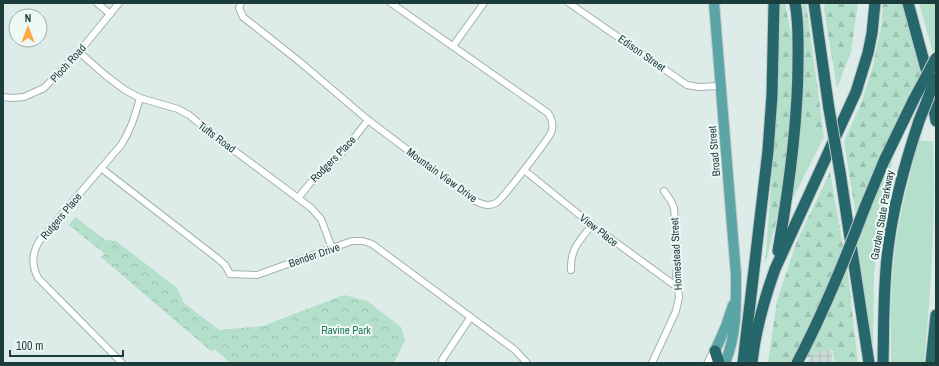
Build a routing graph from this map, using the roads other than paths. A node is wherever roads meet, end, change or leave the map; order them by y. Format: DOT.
graph roads {
  1 [pos="97,3"];
  2 [pos="119,3"];
  3 [pos="241,3"];
  4 [pos="391,3"];
  5 [pos="484,3"];
  6 [pos="569,3"];
  7 [pos="714,3"];
  8 [pos="774,3"];
  9 [pos="795,3"];
  10 [pos="814,3"];
  11 [pos="875,3"];
  12 [pos="908,3"];
  13 [pos="110,14"];
  14 [pos="453,46"];
  15 [pos="79,52"];
  16 [pos="936,58"];
  17 [pos="936,78"];
  18 [pos="720,86"];
  19 [pos="3,97"];
  20 [pos="140,98"];
  21 [pos="368,120"];
  22 [pos="936,121"];
  23 [pos="101,168"];
  24 [pos="524,170"];
  25 [pos="664,191"];
  26 [pos="298,198"];
  27 [pos="592,225"];
  28 [pos="332,248"];
  29 [pos="775,269"];
  30 [pos="571,270"];
  31 [pos="677,287"];
  32 [pos="736,297"];
  33 [pos="936,315"];
  34 [pos="470,318"];
  35 [pos="715,351"];
  36 [pos="122,363"];
  37 [pos="443,363"];
  38 [pos="526,363"];
  39 [pos="652,363"];
  40 [pos="709,363"];
  41 [pos="718,363"];
  42 [pos="725,363"];
  43 [pos="743,363"];
  44 [pos="752,363"];
  45 [pos="797,363"];
  46 [pos="869,363"];
  47 [pos="884,363"];
  48 [pos="931,363"];
  1 -- 13 [label="street"];
  2 -- 13 [label="street, Ploch Road"];
  3 -- 21 [label="street, Mountain View Drive"];
  4 -- 14 [label="street, Mountain View Drive"];
  5 -- 14 [label="street"];
  6 -- 18 [label="street, Edison Street"];
  7 -- 18 [label="main road, Broad Street"];
  8 -- 43 [label="highway"];
  9 -- 29 [label="highway"];
  10 -- 46 [label="highway, bridge"];
  11 -- 29 [label="highway"];
  12 -- 22 [label="highway"];
  13 -- 15 [label="street, Ploch Road"];
  14 -- 24 [label="street, Mountain View Drive"];
  15 -- 19 [label="street, Ploch Road"];
  15 -- 20 [label="street, Tufts Road"];
  16 -- 45 [label="highway, bridge"];
  17 -- 47 [label="highway, Garden State Parkway, bridge"];
  18 -- 32 [label="main road, Broad Street"];
  20 -- 23 [label="street, Rutgers Place"];
  20 -- 26 [label="street, Tufts Road"];
  21 -- 24 [label="street, Mountain View Drive"];
  21 -- 26 [label="street, Rodgers Place"];
  23 -- 28 [label="street, Bender Drive"];
  23 -- 36 [label="street, Rutgers Place"];
  24 -- 27 [label="street, View Place"];
  25 -- 31 [label="street, Homestead Street"];
  26 -- 28 [label="street, Tufts Road"];
  27 -- 30 [label="street"];
  27 -- 31 [label="street, View Place"];
  28 -- 34 [label="street, Bender Drive"];
  29 -- 44 [label="highway"];
  31 -- 39 [label="street, Homestead Street"];
  32 -- 35 [label="main road, Broad Street"];
  32 -- 42 [label="main road, Broad Street"];
  33 -- 48 [label="highway"];
  34 -- 37 [label="street"];
  34 -- 38 [label="street, Bender Drive"];
  35 -- 40 [label="street"];
  35 -- 41 [label="highway"];
}
